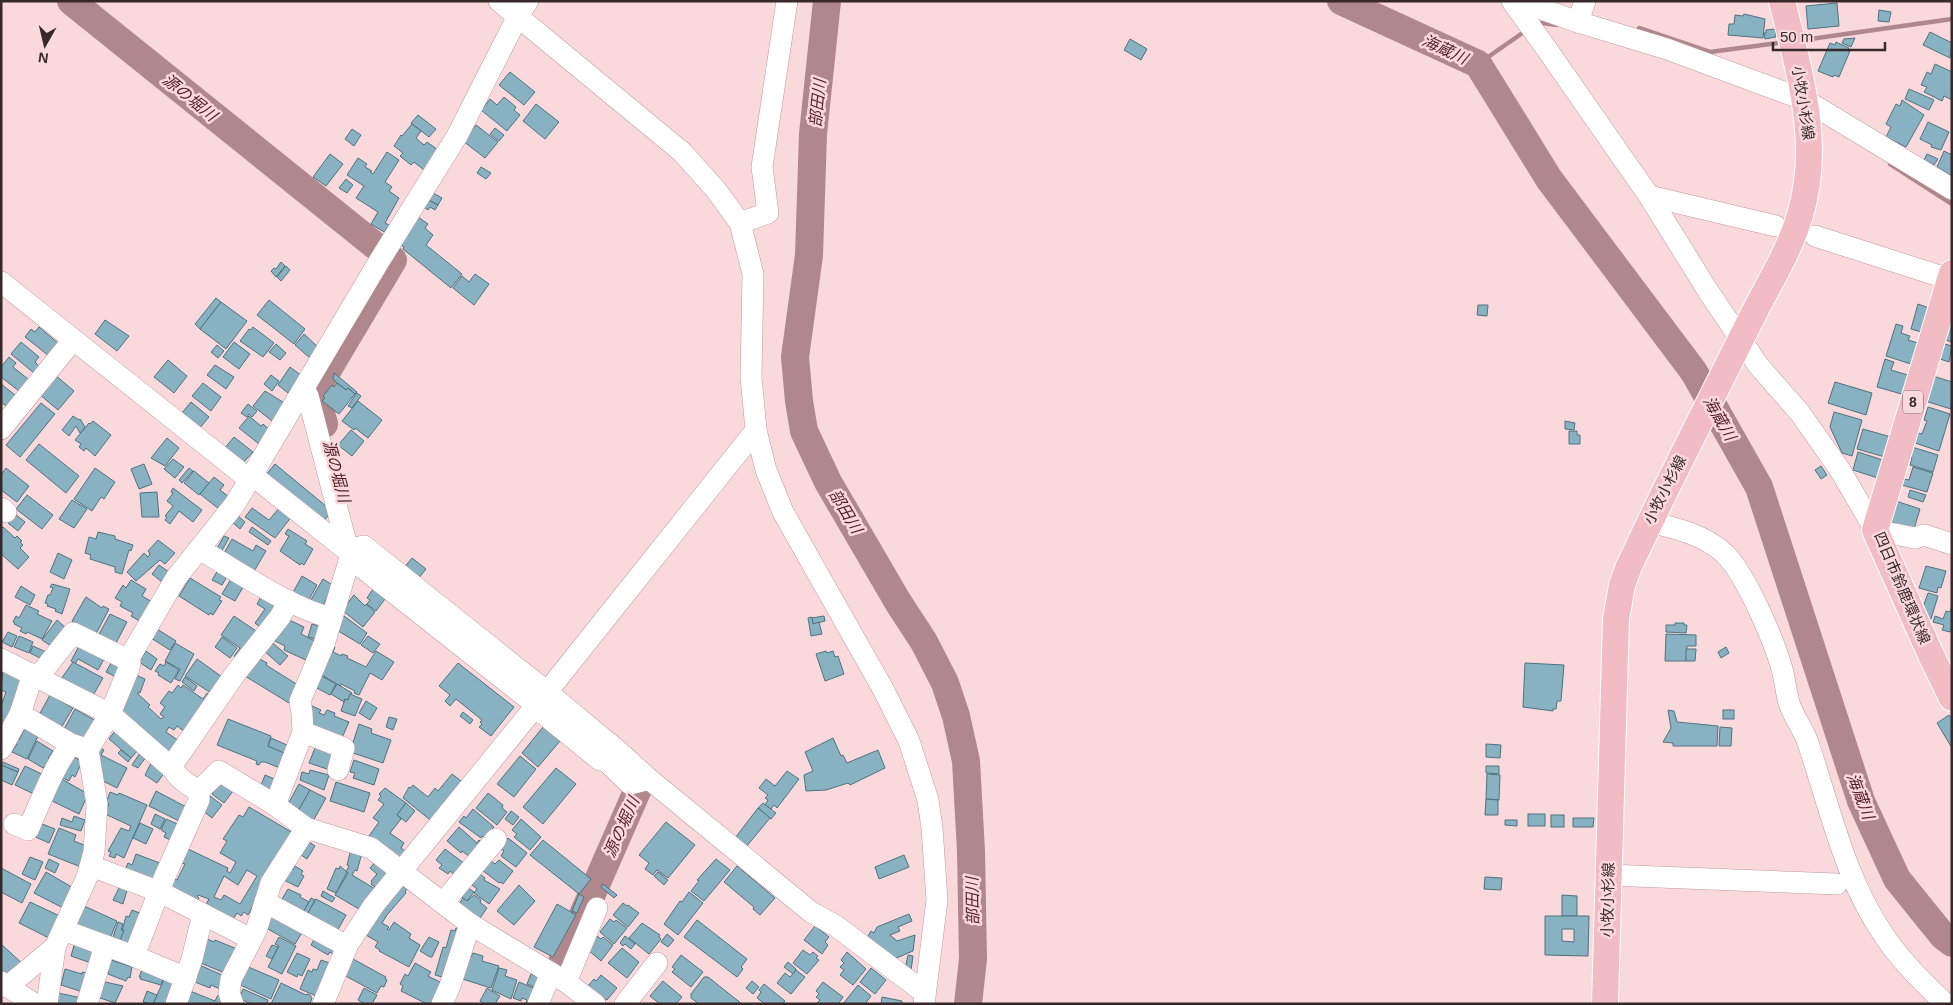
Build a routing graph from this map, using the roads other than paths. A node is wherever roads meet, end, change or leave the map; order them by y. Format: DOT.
graph roads {
  1 [pos="499,1"];
  2 [pos="787,1"];
  3 [pos="1512,1"];
  4 [pos="1519,1"];
  5 [pos="1585,1"];
  6 [pos="1782,1"];
  7 [pos="523,9"];
  8 [pos="1578,22"];
  9 [pos="1806,102"];
  10 [pos="1952,189"];
  11 [pos="1649,196"];
  12 [pos="740,223"];
  13 [pos="1776,226"];
  14 [pos="1814,236"];
  15 [pos="1951,278"];
  16 [pos="1,282"];
  17 [pos="73,340"];
  18 [pos="304,389"];
  19 [pos="1,429"];
  20 [pos="756,430"];
  21 [pos="251,478"];
  22 [pos="1649,522"];
  23 [pos="1874,530"];
  24 [pos="1952,544"];
  25 [pos="199,549"];
  26 [pos="353,551"];
  27 [pos="289,601"];
  28 [pos="332,618"];
  29 [pos="1,659"];
  30 [pos="128,660"];
  31 [pos="35,675"];
  32 [pos="1952,698"];
  33 [pos="540,700"];
  34 [pos="20,714"];
  35 [pos="110,714"];
  36 [pos="303,732"];
  37 [pos="80,747"];
  38 [pos="1,749"];
  39 [pos="171,767"];
  40 [pos="338,770"];
  41 [pos="199,792"];
  42 [pos="275,805"];
  43 [pos="14,824"];
  44 [pos="306,828"];
  45 [pos="496,839"];
  46 [pos="91,866"];
  47 [pos="401,872"];
  48 [pos="1608,875"];
  49 [pos="1837,884"];
  50 [pos="160,892"];
  51 [pos="265,902"];
  52 [pos="443,903"];
  53 [pos="597,908"];
  54 [pos="203,914"];
  55 [pos="470,924"];
  56 [pos="59,938"];
  57 [pos="251,940"];
  58 [pos="347,946"];
  59 [pos="103,952"];
  60 [pos="134,956"];
  61 [pos="658,963"];
  62 [pos="559,977"];
  63 [pos="186,978"];
  64 [pos="3,985"];
  65 [pos="925,998"];
  66 [pos="34,1004"];
  67 [pos="47,1004"];
  68 [pos="87,1004"];
  69 [pos="176,1004"];
  70 [pos="234,1004"];
  71 [pos="324,1004"];
  72 [pos="442,1004"];
  73 [pos="538,1004"];
  74 [pos="595,1004"];
  75 [pos="625,1004"];
  76 [pos="1605,1004"];
  77 [pos="1946,1004"];
  1 -- 7 [label="street"];
  2 -- 12 [label="street"];
  3 -- 11 [label="street"];
  4 -- 8 [label="street"];
  5 -- 8 [label="street"];
  6 -- 9 [label="main road, 小牧小杉線"];
  7 -- 12 [label="street"];
  7 -- 18 [label="street"];
  8 -- 9 [label="street"];
  9 -- 10 [label="street"];
  9 -- 22 [label="main road, 小牧小杉線, bridge"];
  11 -- 13 [label="street"];
  11 -- 23 [label="street"];
  12 -- 20 [label="street"];
  14 -- 15 [label="street"];
  15 -- 23 [label="main road, 四日市鈴鹿環状線 / 8"];
  16 -- 17 [label="street"];
  17 -- 19 [label="street"];
  17 -- 21 [label="street"];
  18 -- 21 [label="street"];
  18 -- 26 [label="street"];
  20 -- 33 [label="street"];
  20 -- 65 [label="street"];
  21 -- 25 [label="street"];
  21 -- 26 [label="street"];
  22 -- 48 [label="main road, 小牧小杉線"];
  22 -- 77 [label="street"];
  23 -- 24 [label="street"];
  23 -- 32 [label="main road, 四日市鈴鹿環状線"];
  25 -- 27 [label="street"];
  25 -- 30 [label="street"];
  26 -- 28 [label="street"];
  26 -- 33 [label="street"];
  27 -- 28 [label="street"];
  27 -- 39 [label="street"];
  28 -- 36 [label="street"];
  29 -- 31 [label="street"];
  30 -- 31 [label="street"];
  30 -- 35 [label="street"];
  31 -- 34 [label="street"];
  31 -- 35 [label="street"];
  33 -- 47 [label="street"];
  33 -- 65 [label="street"];
  34 -- 37 [label="street"];
  34 -- 38 [label="street"];
  35 -- 37 [label="street"];
  35 -- 39 [label="street"];
  36 -- 40 [label="street"];
  36 -- 42 [label="street"];
  37 -- 43 [label="street"];
  37 -- 46 [label="street"];
  39 -- 41 [label="street"];
  41 -- 42 [label="street"];
  41 -- 50 [label="street"];
  42 -- 44 [label="street"];
  44 -- 47 [label="street"];
  44 -- 51 [label="street"];
  45 -- 52 [label="street"];
  46 -- 50 [label="street"];
  46 -- 56 [label="street"];
  47 -- 52 [label="street"];
  47 -- 58 [label="street"];
  48 -- 49 [label="street"];
  48 -- 76 [label="main road, 小牧小杉線"];
  50 -- 54 [label="street"];
  50 -- 60 [label="street"];
  51 -- 57 [label="street"];
  51 -- 58 [label="street"];
  52 -- 55 [label="street"];
  53 -- 62 [label="street"];
  54 -- 57 [label="street"];
  54 -- 63 [label="street"];
  55 -- 62 [label="street"];
  55 -- 72 [label="street"];
  56 -- 60 [label="street"];
  56 -- 64 [label="street"];
  56 -- 67 [label="street"];
  57 -- 70 [label="street"];
  58 -- 71 [label="street"];
  59 -- 68 [label="street"];
  60 -- 63 [label="street"];
  61 -- 75 [label="street"];
  62 -- 73 [label="street"];
  62 -- 74 [label="street"];
  63 -- 69 [label="street"];
  64 -- 66 [label="street"];
}
